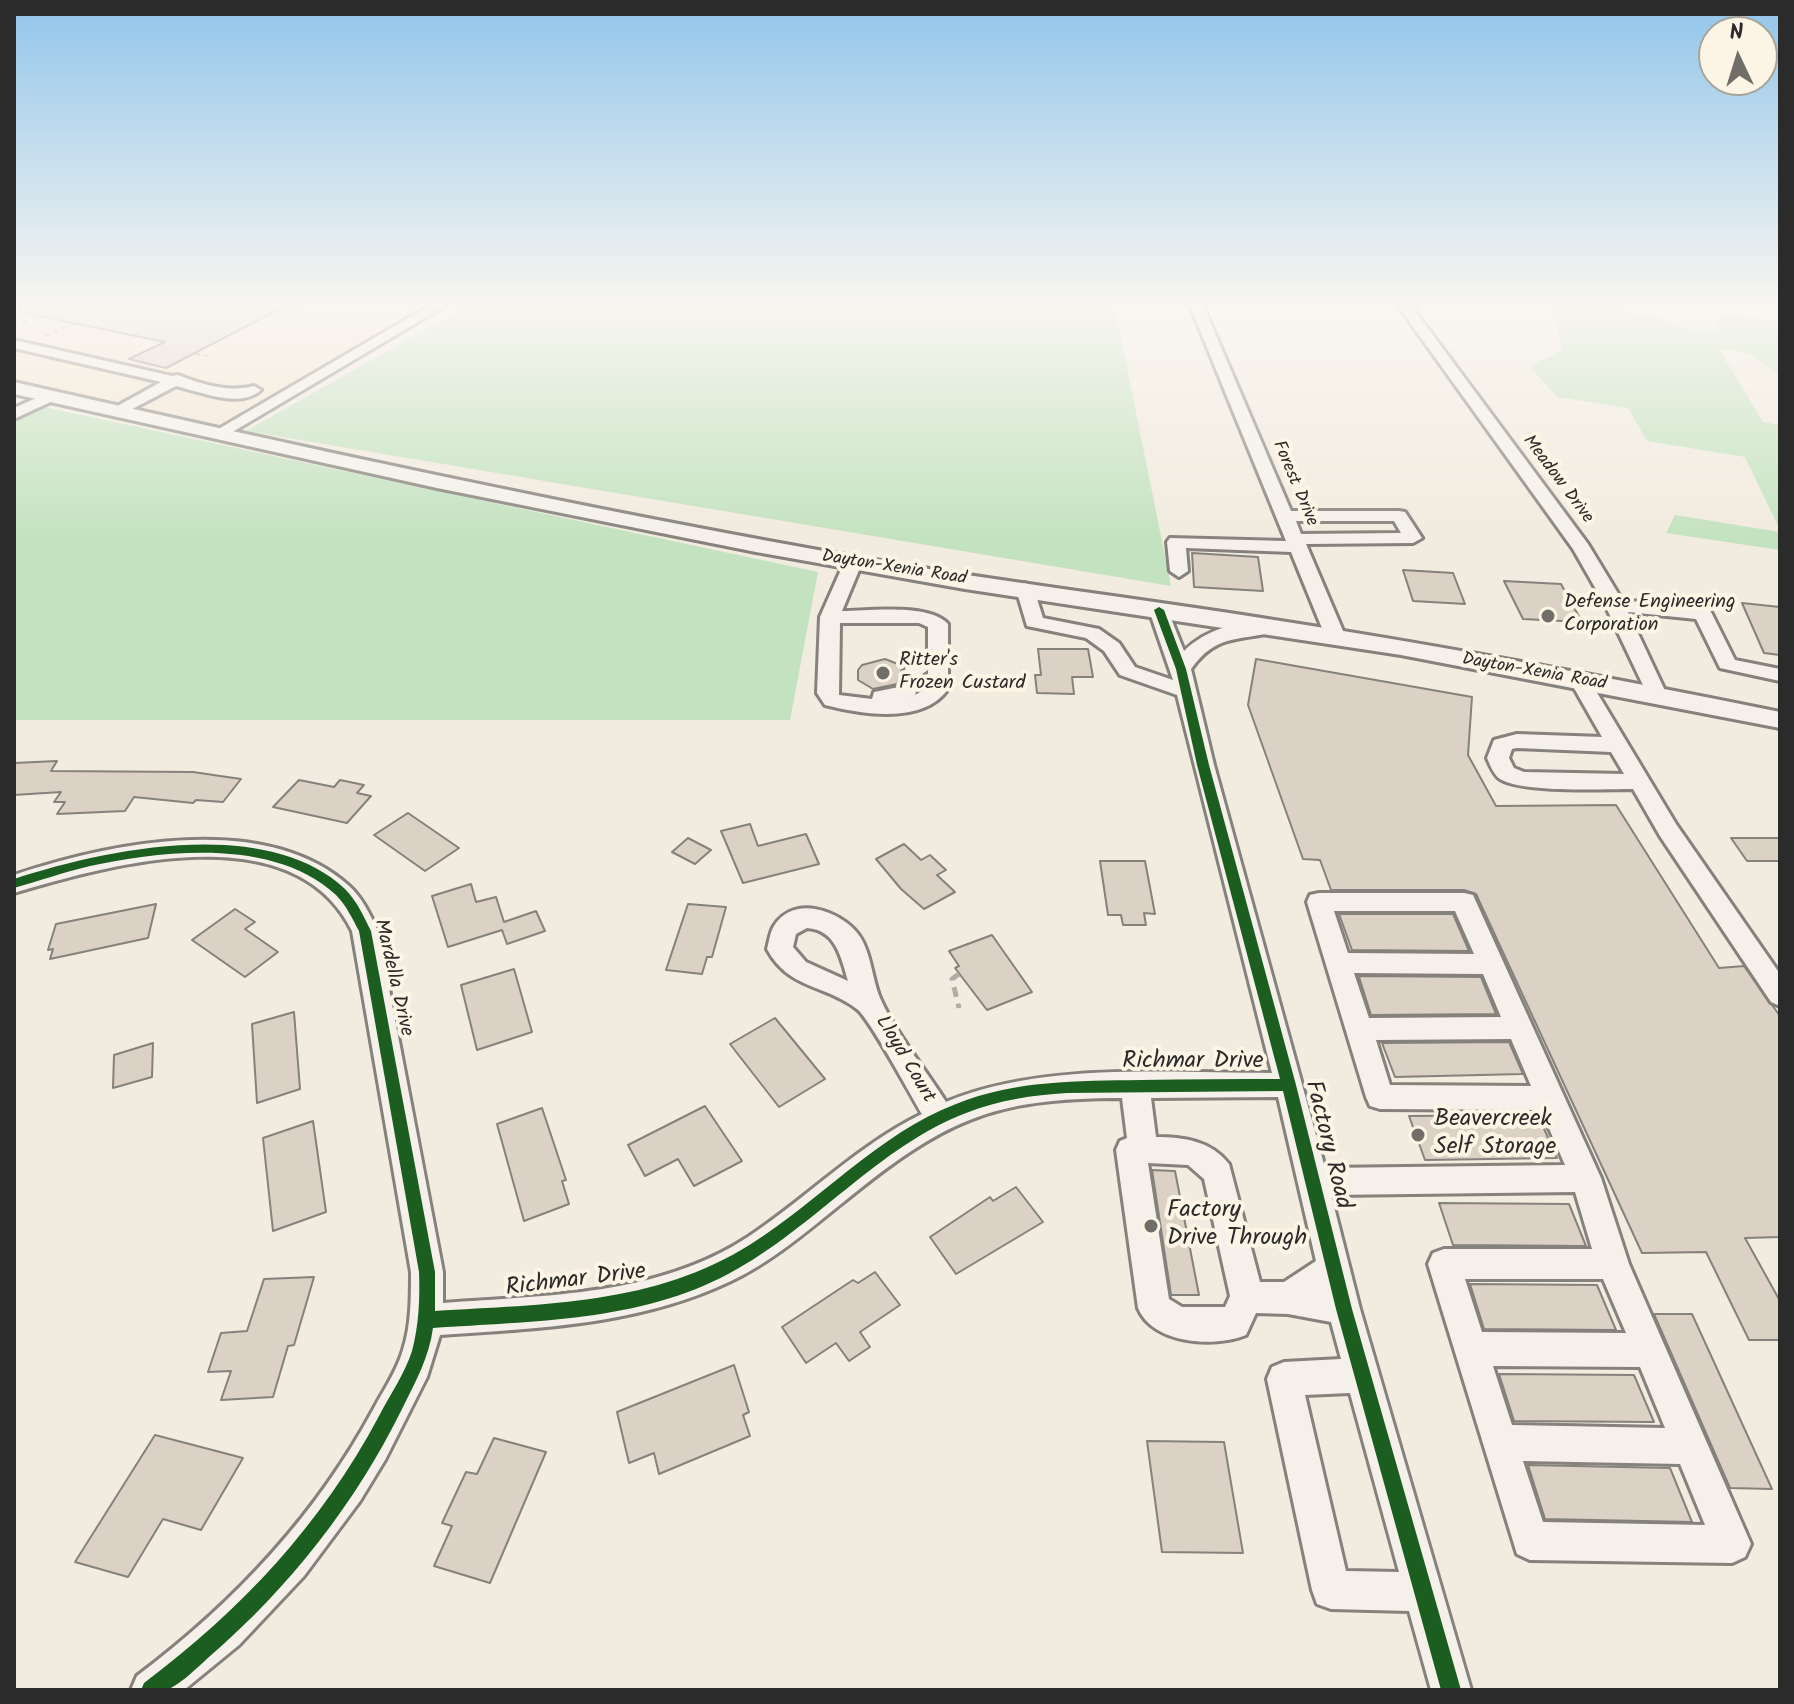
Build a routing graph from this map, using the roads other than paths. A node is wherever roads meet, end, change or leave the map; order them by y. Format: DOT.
graph roads {
  1 [pos="171,383"];
  2 [pos="200,383"];
  3 [pos="307,383"];
  4 [pos="1229,383"];
  5 [pos="1460,383"];
  6 [pos="14,388"];
  7 [pos="254,390"];
  8 [pos="52,396"];
  9 [pos="117,412"];
  10 [pos="14,414"];
  11 [pos="218,434"];
  12 [pos="1286,516"];
  13 [pos="1298,543"];
  14 [pos="853,563"];
  15 [pos="1179,571"];
  16 [pos="1025,589"];
  17 [pos="1615,605"];
  18 [pos="1159,610"];
  19 [pos="830,617"];
  20 [pos="1279,628"];
  21 [pos="1336,638"];
  22 [pos="1780,675"];
  23 [pos="1183,680"];
  24 [pos="1580,681"];
  25 [pos="1657,695"];
  26 [pos="1780,720"];
  27 [pos="1617,745"];
  28 [pos="1639,782"];
  29 [pos="14,884"];
  30 [pos="1338,963"];
  31 [pos="1491,964"];
  32 [pos="1780,995"];
  33 [pos="868,1002"];
  34 [pos="1520,1028"];
  35 [pos="1359,1029"];
  36 [pos="1289,1085"];
  37 [pos="1135,1086"];
  38 [pos="1550,1098"];
  39 [pos="940,1118"];
  40 [pos="1143,1150"];
  41 [pos="1586,1178"];
  42 [pos="1313,1182"];
  43 [pos="1613,1264"];
  44 [pos="1334,1267"];
  45 [pos="1247,1297"];
  46 [pos="1288,1298"];
  47 [pos="1344,1309"];
  48 [pos="426,1320"];
  49 [pos="1470,1349"];
  50 [pos="1649,1350"];
  51 [pos="1363,1375"];
  52 [pos="1500,1443"];
  53 [pos="1690,1446"];
  54 [pos="1424,1592"];
  55 [pos="151,1690"];
  56 [pos="1451,1690"];
  1 -- 9 [label="street"];
  2 -- 7 [label="street"];
  3 -- 11 [label="street"];
  4 -- 12 [label="street, Forest Drive"];
  5 -- 17 [label="street, Meadow Drive"];
  6 -- 8 [label="main road, Dayton-Xenia Road"];
  8 -- 9 [label="main road, Dayton-Xenia Road"];
  8 -- 10 [label="street"];
  9 -- 11 [label="main road, Dayton-Xenia Road"];
  11 -- 14 [label="main road, Dayton-Xenia Road"];
  12 -- 13 [label="street, Forest Drive"];
  12 -- 13 [label="street"];
  13 -- 15 [label="street"];
  13 -- 21 [label="street, Forest Drive"];
  14 -- 16 [label="main road, Dayton-Xenia Road"];
  14 -- 19 [label="street"];
  16 -- 18 [label="main road, Dayton-Xenia Road"];
  16 -- 23 [label="street"];
  17 -- 22 [label="street"];
  17 -- 25 [label="street, Meadow Drive"];
  18 -- 20 [label="main road, Dayton-Xenia Road"];
  18 -- 23 [label="street, Factory Road"];
  19 -- 19 [label="street"];
  20 -- 21 [label="main road, Dayton-Xenia Road"];
  20 -- 23 [label="street"];
  21 -- 24 [label="main road, Dayton-Xenia Road"];
  23 -- 36 [label="street, Factory Road"];
  24 -- 25 [label="main road, Dayton-Xenia Road"];
  24 -- 27 [label="street"];
  25 -- 26 [label="main road, Dayton-Xenia Road"];
  27 -- 28 [label="street"];
  27 -- 28 [label="street"];
  28 -- 32 [label="street"];
  29 -- 48 [label="street, Mardella Drive"];
  30 -- 31 [label="street"];
  30 -- 31 [label="street"];
  30 -- 35 [label="street"];
  31 -- 34 [label="street"];
  33 -- 39 [label="street, Lloyd Court"];
  34 -- 35 [label="street"];
  34 -- 38 [label="street"];
  35 -- 38 [label="street"];
  36 -- 37 [label="street, Richmar Drive"];
  36 -- 42 [label="street, Factory Road"];
  37 -- 39 [label="street, Richmar Drive"];
  37 -- 40 [label="street"];
  38 -- 41 [label="street"];
  39 -- 48 [label="street, Richmar Drive"];
  40 -- 45 [label="street"];
  40 -- 45 [label="street"];
  41 -- 42 [label="street"];
  41 -- 43 [label="street"];
  42 -- 44 [label="street, Factory Road"];
  43 -- 49 [label="street"];
  43 -- 50 [label="street"];
  44 -- 46 [label="street"];
  44 -- 47 [label="street, Factory Road"];
  45 -- 46 [label="street"];
  46 -- 47 [label="street"];
  47 -- 51 [label="street, Factory Road"];
  48 -- 55 [label="street"];
  49 -- 50 [label="street"];
  49 -- 52 [label="street"];
  50 -- 53 [label="street"];
  51 -- 54 [label="street, Factory Road"];
  51 -- 54 [label="street"];
  52 -- 53 [label="street"];
  52 -- 53 [label="street"];
  54 -- 56 [label="street, Factory Road"];
}
